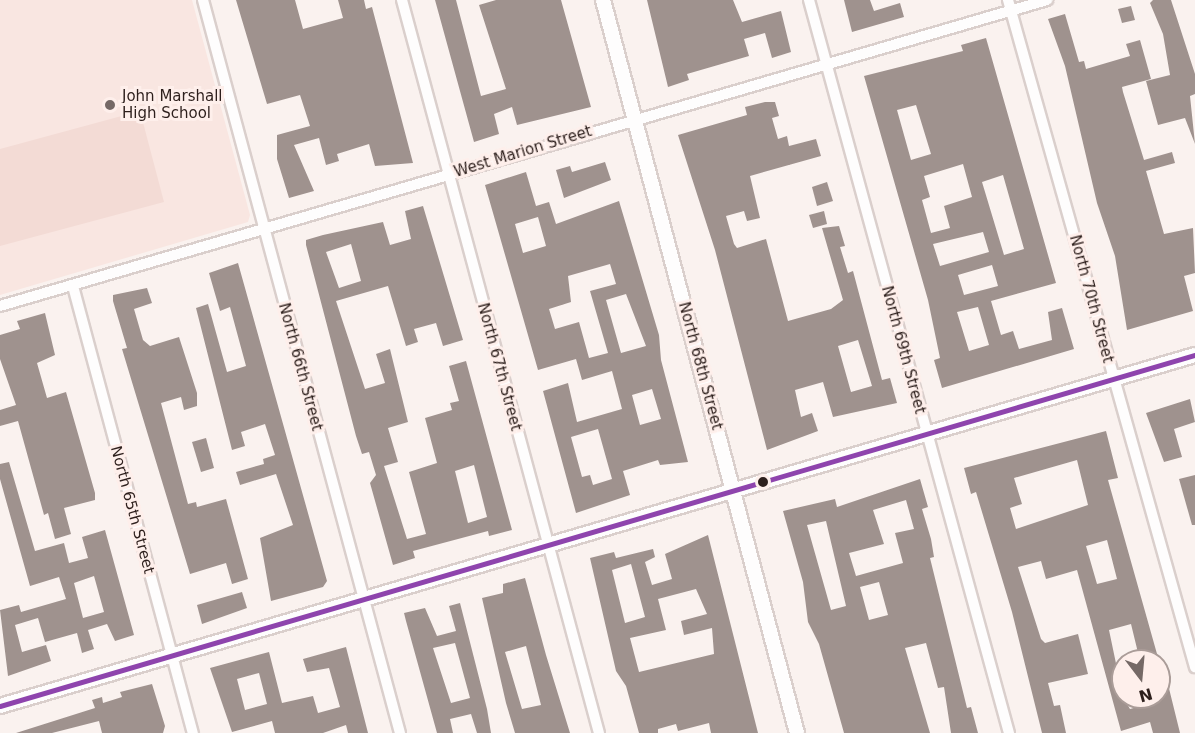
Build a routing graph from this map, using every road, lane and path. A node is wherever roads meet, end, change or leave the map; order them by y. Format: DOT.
graph roads {
  1 [pos="202,0"];
  2 [pos="402,0"];
  3 [pos="603,0"];
  4 [pos="809,0"];
  5 [pos="1047,0"];
  6 [pos="1010,5"];
  7 [pos="826,63"];
  8 [pos="636,118"];
  9 [pos="448,175"];
  10 [pos="263,230"];
  11 [pos="73,286"];
  12 [pos="0,306"];
  13 [pos="1195,355"];
  14 [pos="1113,379"];
  15 [pos="927,434"];
  16 [pos="732,489"];
  17 [pos="547,544"];
  18 [pos="364,598"];
  19 [pos="171,655"];
  20 [pos="1195,667"];
  21 [pos="0,706"];
  22 [pos="193,733"];
  23 [pos="400,733"];
  24 [pos="599,733"];
  25 [pos="797,733"];
  26 [pos="1009,733"];
  1 -- 10 [label="street, North 66th Street"];
  2 -- 9 [label="street, North 67th Street"];
  3 -- 8 [label="street, North 68th Street"];
  4 -- 7 [label="street, North 69th Street"];
  5 -- 6 [label="street, West Marion Street"];
  6 -- 7 [label="street, West Marion Street"];
  6 -- 14 [label="street, North 70th Street"];
  7 -- 8 [label="street, West Marion Street"];
  7 -- 15 [label="street, North 69th Street"];
  8 -- 9 [label="street, West Marion Street"];
  8 -- 16 [label="street, North 68th Street"];
  9 -- 10 [label="street, West Marion Street"];
  9 -- 17 [label="street, North 67th Street"];
  10 -- 11 [label="street, West Marion Street"];
  10 -- 18 [label="street, North 66th Street"];
  11 -- 12 [label="street, West Marion Street"];
  11 -- 19 [label="street, North 65th Street"];
  13 -- 14 [label="street"];
  14 -- 15 [label="street"];
  14 -- 20 [label="street, North 70th Street"];
  15 -- 16 [label="street"];
  15 -- 26 [label="street, North 69th Street"];
  16 -- 17 [label="street"];
  16 -- 25 [label="street, North 68th Street"];
  17 -- 18 [label="street"];
  17 -- 24 [label="street, North 67th Street"];
  18 -- 19 [label="street"];
  18 -- 23 [label="street, North 66th Street"];
  19 -- 21 [label="street"];
  19 -- 22 [label="street, North 65th Street"];
}
